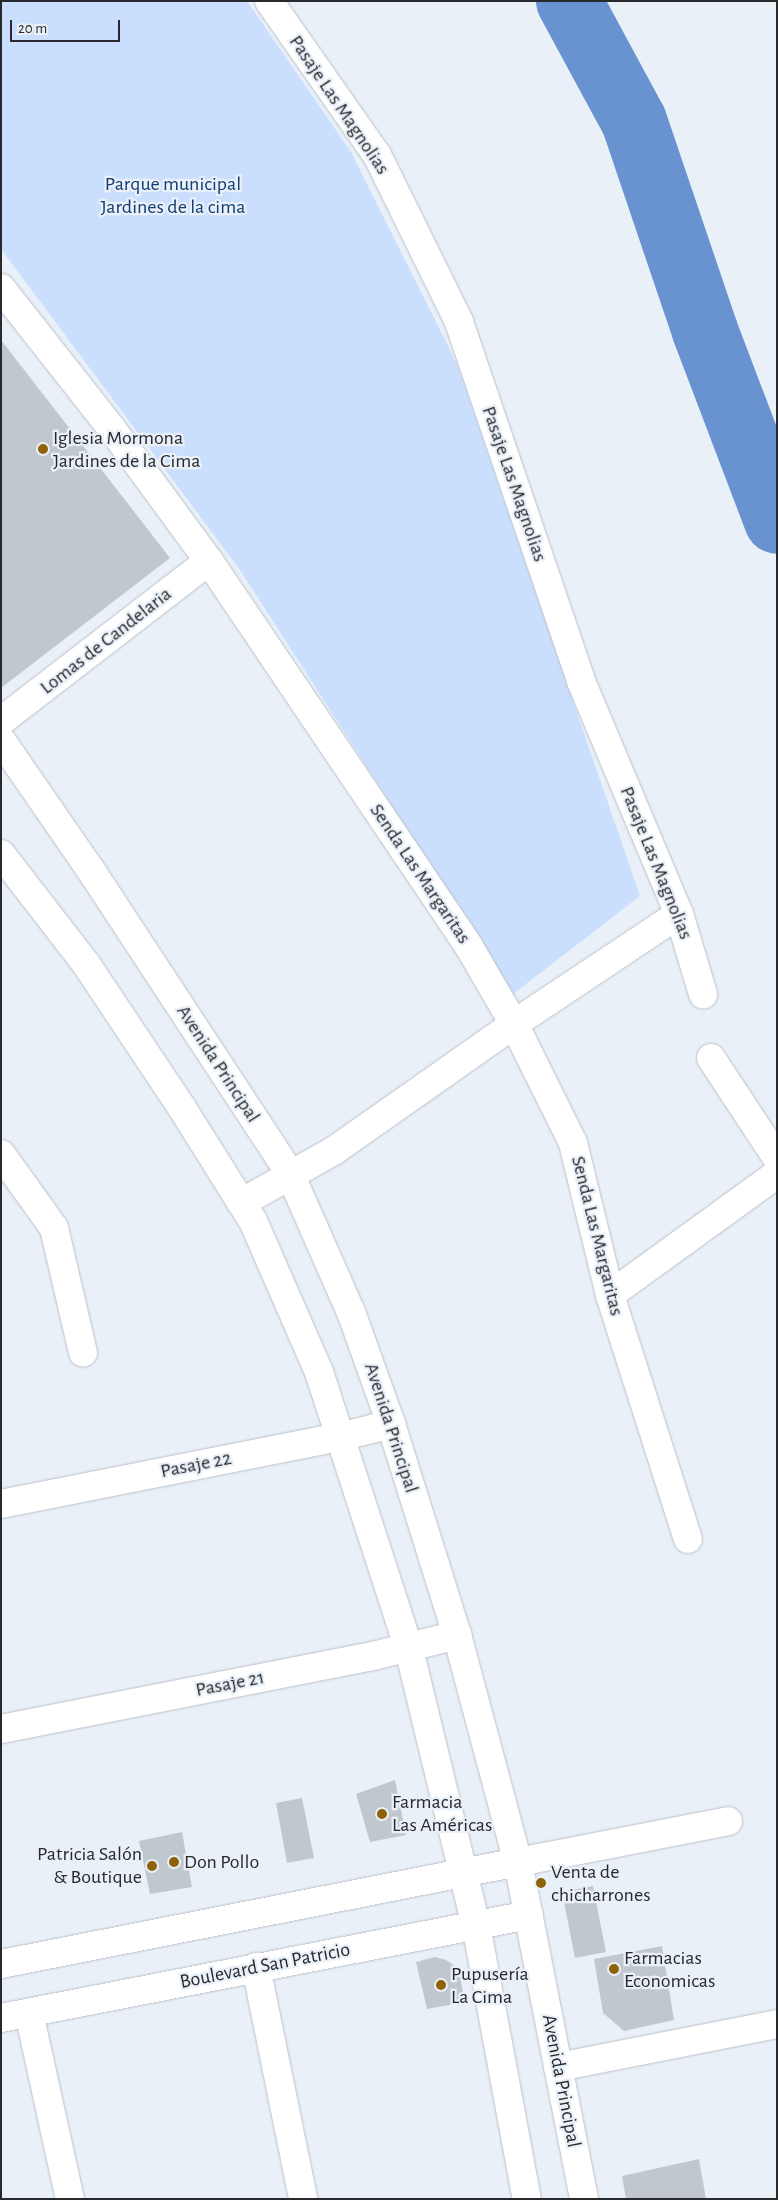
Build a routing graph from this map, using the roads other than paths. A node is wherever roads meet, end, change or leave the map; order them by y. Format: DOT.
graph roads {
  1 [pos="270,1"];
  2 [pos="1,288"];
  3 [pos="209,561"];
  4 [pos="1,721"];
  5 [pos="1,740"];
  6 [pos="1,854"];
  7 [pos="679,914"];
  8 [pos="703,994"];
  9 [pos="514,1024"];
  10 [pos="711,1058"];
  11 [pos="1,1154"];
  12 [pos="777,1158"];
  13 [pos="290,1174"];
  14 [pos="777,1174"];
  15 [pos="241,1203"];
  16 [pos="610,1295"];
  17 [pos="83,1353"];
  18 [pos="391,1424"];
  19 [pos="340,1437"];
  20 [pos="1,1504"];
  21 [pos="688,1538"];
  22 [pos="457,1635"];
  23 [pos="409,1649"];
  24 [pos="1,1729"];
  25 [pos="728,1821"];
  26 [pos="518,1862"];
  27 [pos="463,1872"];
  28 [pos="529,1915"];
  29 [pos="476,1925"];
  30 [pos="1,1964"];
  31 [pos="256,1967"];
  32 [pos="29,2013"];
  33 [pos="1,2018"];
  34 [pos="777,2024"];
  35 [pos="558,2067"];
  36 [pos="70,2199"];
  37 [pos="303,2199"];
  38 [pos="527,2199"];
  39 [pos="584,2199"];
  1 -- 7 [label="street, Pasaje Las Magnolias"];
  2 -- 3 [label="street, Senda Las Margaritas"];
  3 -- 4 [label="street, Lomas de Candelaria"];
  3 -- 9 [label="street, Senda Las Margaritas"];
  5 -- 13 [label="street, Avenida Principal"];
  6 -- 15 [label="street"];
  7 -- 8 [label="street, Pasaje Las Magnolias"];
  7 -- 9 [label="street"];
  9 -- 13 [label="street"];
  9 -- 16 [label="street, Senda Las Margaritas"];
  10 -- 12 [label="street"];
  11 -- 17 [label="street"];
  13 -- 15 [label="street"];
  13 -- 18 [label="street, Avenida Principal"];
  14 -- 16 [label="street"];
  15 -- 19 [label="street"];
  16 -- 21 [label="street, Senda Las Margaritas"];
  18 -- 19 [label="street, Pasaje 22"];
  18 -- 22 [label="street, Avenida Principal"];
  19 -- 20 [label="street, Pasaje 22"];
  19 -- 23 [label="street"];
  22 -- 23 [label="street, Pasaje 21"];
  22 -- 26 [label="street, Avenida Principal"];
  23 -- 24 [label="street, Pasaje 21"];
  23 -- 27 [label="street"];
  25 -- 26 [label="street"];
  26 -- 27 [label="street"];
  26 -- 28 [label="street, Avenida Principal"];
  27 -- 29 [label="street"];
  27 -- 30 [label="street"];
  28 -- 29 [label="street, Boulevard San Patricio"];
  28 -- 35 [label="street, Avenida Principal"];
  29 -- 31 [label="street, Boulevard San Patricio"];
  29 -- 38 [label="street"];
  31 -- 32 [label="street, Boulevard San Patricio"];
  31 -- 37 [label="street"];
  32 -- 33 [label="street, Boulevard San Patricio"];
  32 -- 36 [label="street"];
  34 -- 35 [label="street"];
  35 -- 39 [label="street, Avenida Principal"];
}
